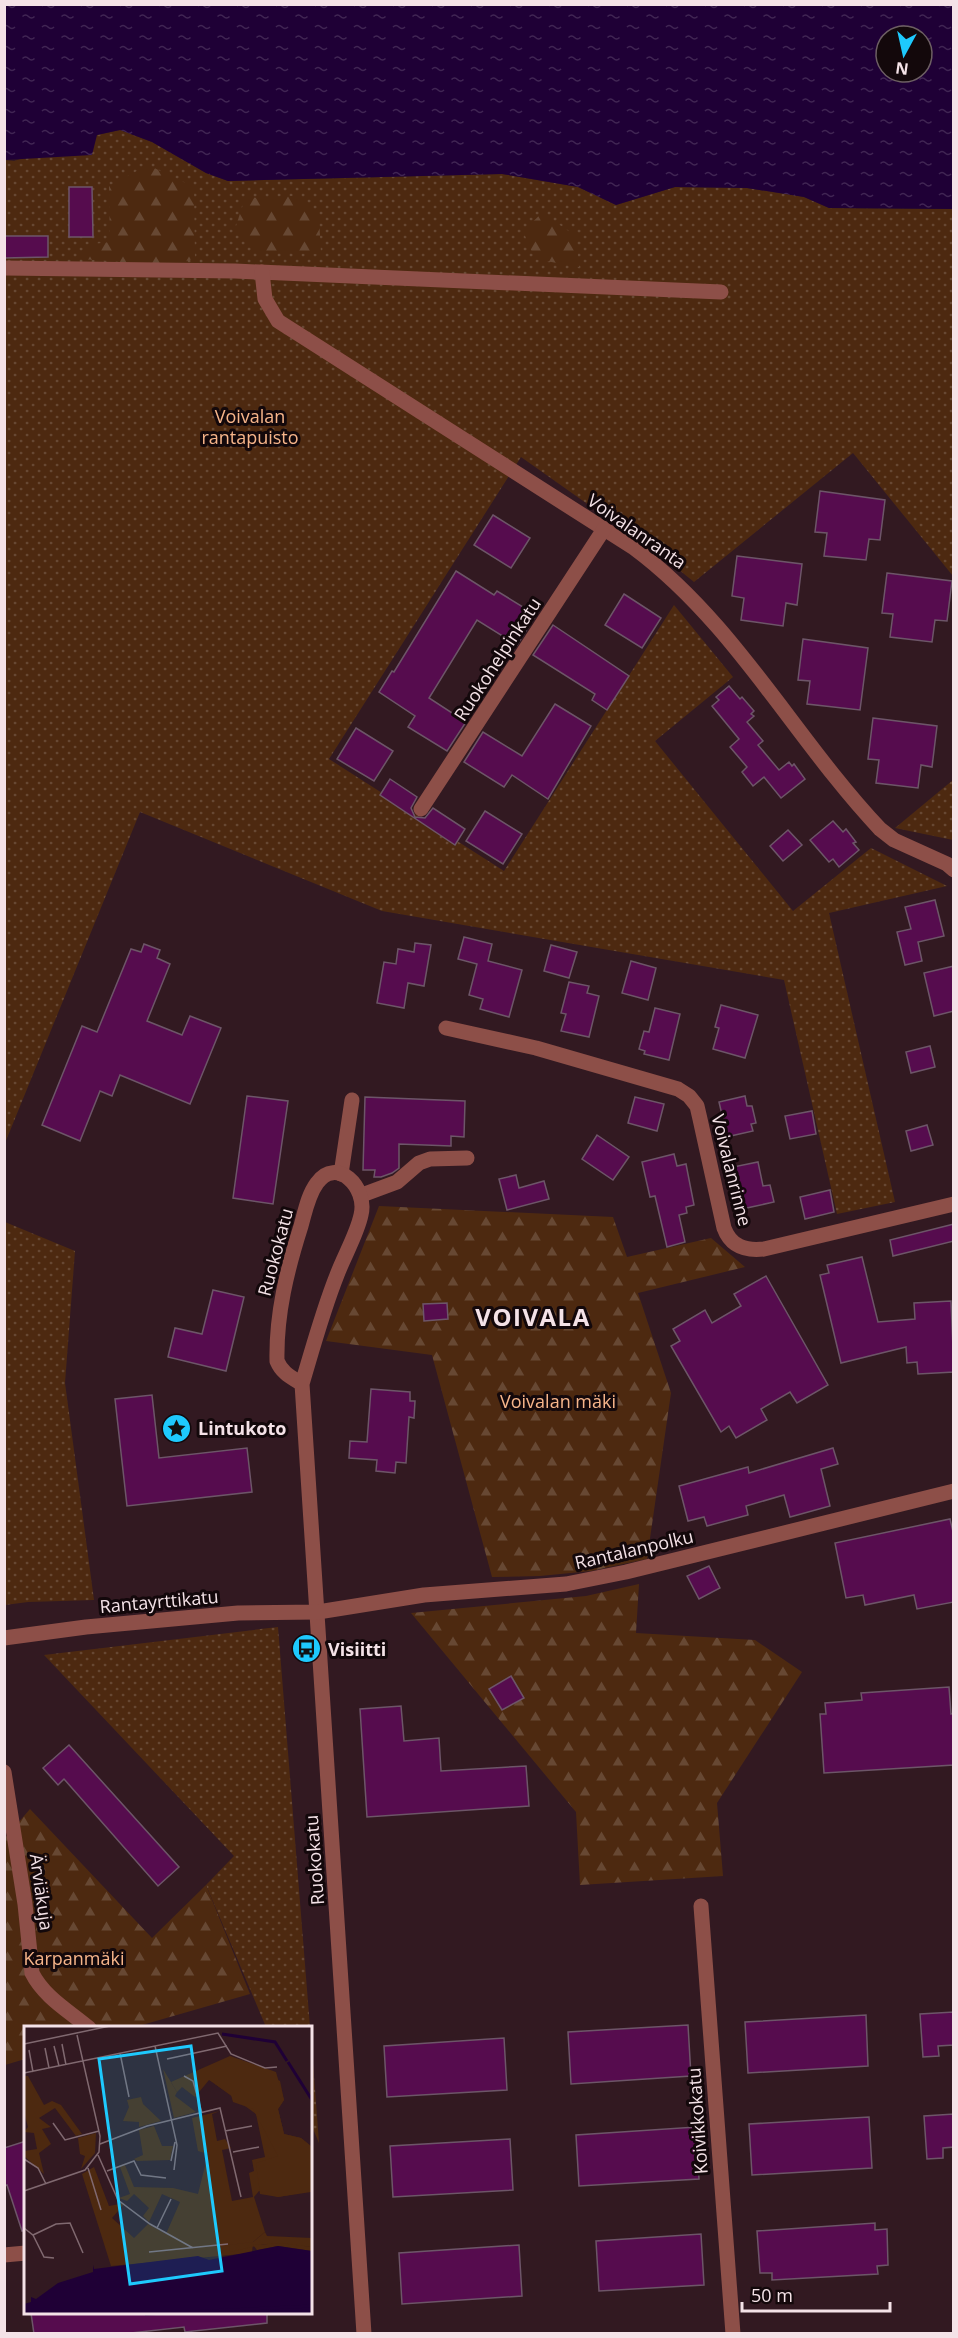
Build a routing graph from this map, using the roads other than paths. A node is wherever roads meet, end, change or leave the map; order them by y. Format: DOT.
graph roads {
  1 [pos="4,268"];
  2 [pos="262,272"];
  3 [pos="721,292"];
  4 [pos="604,529"];
  5 [pos="421,809"];
  6 [pos="954,870"];
  7 [pos="446,1028"];
  8 [pos="352,1100"];
  9 [pos="467,1158"];
  10 [pos="340,1174"];
  11 [pos="362,1195"];
  12 [pos="954,1204"];
  13 [pos="302,1384"];
  14 [pos="954,1491"];
  15 [pos="318,1612"];
  16 [pos="4,1638"];
  17 [pos="4,1772"];
  18 [pos="701,1906"];
  19 [pos="87,2026"];
  20 [pos="24,2253"];
  21 [pos="4,2255"];
  22 [pos="364,2334"];
  23 [pos="733,2334"];
  1 -- 2 [label="street"];
  2 -- 3 [label="street"];
  2 -- 4 [label="street, Voivalanranta"];
  4 -- 5 [label="street, Ruokohelpinkatu"];
  4 -- 6 [label="street, Voivalanranta"];
  7 -- 12 [label="street, Voivalanrinne"];
  8 -- 10 [label="street"];
  9 -- 11 [label="street"];
  10 -- 11 [label="street"];
  10 -- 13 [label="street, Ruokokatu"];
  11 -- 13 [label="street, Ruokokatu"];
  13 -- 15 [label="street, Ruokokatu"];
  14 -- 15 [label="street, Rantalanpolku"];
  15 -- 16 [label="street, Rantayrttikatu"];
  15 -- 22 [label="street, Ruokokatu"];
  17 -- 19 [label="street, Ärviäkuja"];
  18 -- 23 [label="street, Koivikkokatu"];
  20 -- 21 [label="street"];
}
